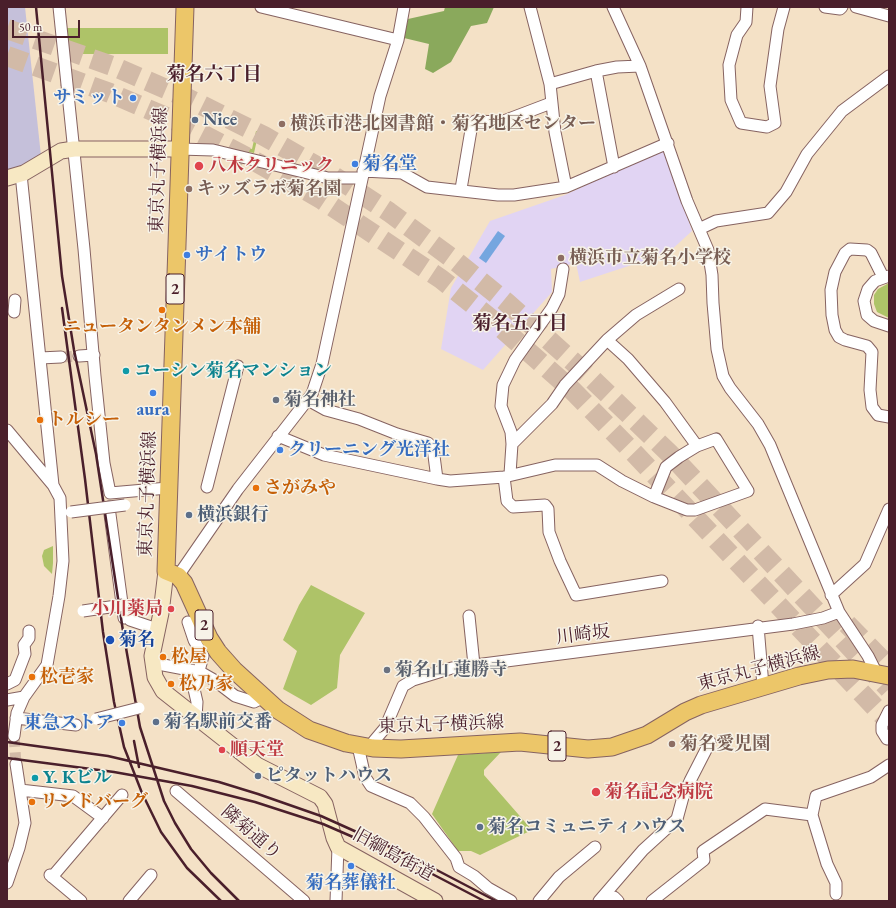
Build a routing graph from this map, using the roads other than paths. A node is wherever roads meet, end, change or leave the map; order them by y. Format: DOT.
graph roads {
  1 [pos="58,7"];
  2 [pos="185,7"];
  3 [pos="262,7"];
  4 [pos="404,7"];
  5 [pos="530,7"];
  6 [pos="613,7"];
  7 [pos="747,7"];
  8 [pos="784,7"];
  9 [pos="826,7"];
  10 [pos="842,7"];
  11 [pos="856,7"];
  12 [pos="889,16"];
  13 [pos="398,40"];
  14 [pos="640,66"];
  15 [pos="596,71"];
  16 [pos="889,76"];
  17 [pos="550,84"];
  18 [pos="551,103"];
  19 [pos="668,143"];
  20 [pos="74,149"];
  21 [pos="179,149"];
  22 [pos="614,167"];
  23 [pos="362,175"];
  24 [pos="14,176"];
  25 [pos="566,187"];
  26 [pos="461,189"];
  27 [pos="699,229"];
  28 [pos="563,269"];
  29 [pos="886,277"];
  30 [pos="679,289"];
  31 [pos="15,300"];
  32 [pos="14,312"];
  33 [pos="889,326"];
  34 [pos="607,340"];
  35 [pos="94,355"];
  36 [pos="79,356"];
  37 [pos="61,357"];
  38 [pos="40,358"];
  39 [pos="238,366"];
  40 [pos="308,400"];
  41 [pos="889,417"];
  42 [pos="7,430"];
  43 [pos="278,436"];
  44 [pos="512,444"];
  45 [pos="697,446"];
  46 [pos="507,476"];
  47 [pos="436,479"];
  48 [pos="53,485"];
  49 [pos="207,487"];
  50 [pos="168,488"];
  51 [pos="654,497"];
  52 [pos="125,505"];
  53 [pos="109,507"];
  54 [pos="889,509"];
  55 [pos="71,512"];
  56 [pos="172,574"];
  57 [pos="662,581"];
  58 [pos="831,596"];
  59 [pos="123,605"];
  60 [pos="83,611"];
  61 [pos="839,612"];
  62 [pos="469,616"];
  63 [pos="188,622"];
  64 [pos="758,627"];
  65 [pos="157,629"];
  66 [pos="29,631"];
  67 [pos="153,663"];
  68 [pos="474,665"];
  69 [pos="200,672"];
  70 [pos="882,674"];
  71 [pos="11,682"];
  72 [pos="764,686"];
  73 [pos="23,697"];
  74 [pos="264,697"];
  75 [pos="7,700"];
  76 [pos="139,708"];
  77 [pos="889,711"];
  78 [pos="16,718"];
  79 [pos="196,718"];
  80 [pos="96,719"];
  81 [pos="76,725"];
  82 [pos="14,736"];
  83 [pos="887,739"];
  84 [pos="710,742"];
  85 [pos="365,747"];
  86 [pos="16,764"];
  87 [pos="889,765"];
  88 [pos="20,790"];
  89 [pos="176,791"];
  90 [pos="122,795"];
  91 [pos="812,815"];
  92 [pos="103,818"];
  93 [pos="338,847"];
  94 [pos="595,847"];
  95 [pos="151,875"];
  96 [pos="7,883"];
  97 [pos="836,894"];
  98 [pos="81,901"];
  99 [pos="129,901"];
  100 [pos="304,901"];
  101 [pos="336,901"];
  102 [pos="435,901"];
  103 [pos="511,901"];
  104 [pos="538,901"];
  105 [pos="599,901"];
  106 [pos="610,901"];
  107 [pos="618,901"];
  108 [pos="652,901"];
  1 -- 20 [label="street"];
  2 -- 21 [label="main road, 東京丸子横浜線 / 2"];
  3 -- 13 [label="street"];
  4 -- 13 [label="street"];
  5 -- 17 [label="street"];
  6 -- 14 [label="street"];
  7 -- 8 [label="street"];
  9 -- 10 [label="street"];
  11 -- 12 [label="street"];
  13 -- 23 [label="street"];
  14 -- 15 [label="street"];
  14 -- 19 [label="street"];
  15 -- 17 [label="street"];
  15 -- 22 [label="street"];
  16 -- 27 [label="street"];
  17 -- 18 [label="street"];
  18 -- 25 [label="street"];
  18 -- 26 [label="street"];
  19 -- 22 [label="street"];
  19 -- 27 [label="street"];
  20 -- 21 [label="street"];
  20 -- 24 [label="street"];
  20 -- 35 [label="street"];
  21 -- 23 [label="street"];
  21 -- 50 [label="main road, 東京丸子横浜線 / 2"];
  22 -- 25 [label="street"];
  23 -- 26 [label="street"];
  23 -- 40 [label="street"];
  24 -- 38 [label="street"];
  25 -- 26 [label="street"];
  27 -- 58 [label="street"];
  28 -- 44 [label="street"];
  29 -- 33 [label="street"];
  29 -- 41 [label="street"];
  30 -- 34 [label="street"];
  31 -- 32 [label="street"];
  34 -- 44 [label="street"];
  34 -- 45 [label="street"];
  35 -- 36 [label="street"];
  35 -- 50 [label="street"];
  37 -- 38 [label="street"];
  38 -- 48 [label="street"];
  39 -- 49 [label="street"];
  40 -- 43 [label="street"];
  40 -- 47 [label="street"];
  42 -- 48 [label="street"];
  43 -- 47 [label="street"];
  43 -- 56 [label="street"];
  44 -- 46 [label="street"];
  45 -- 51 [label="street"];
  45 -- 51 [label="street"];
  46 -- 47 [label="street"];
  46 -- 51 [label="street"];
  46 -- 57 [label="street"];
  48 -- 73 [label="street"];
  50 -- 56 [label="main road, 東京丸子横浜線 / 2"];
  52 -- 53 [label="street, bridge"];
  53 -- 55 [label="street, bridge"];
  53 -- 59 [label="street"];
  54 -- 58 [label="street"];
  56 -- 65 [label="street, 旧綱島街道"];
  56 -- 74 [label="main road, 東京丸子横浜線 / 2"];
  58 -- 61 [label="street"];
  59 -- 60 [label="street, bridge"];
  59 -- 65 [label="street"];
  61 -- 64 [label="street, 川崎坂"];
  61 -- 70 [label="street"];
  62 -- 68 [label="street"];
  63 -- 69 [label="street"];
  64 -- 68 [label="street, 川崎坂"];
  64 -- 72 [label="street"];
  65 -- 67 [label="street, 旧綱島街道"];
  66 -- 71 [label="street"];
  67 -- 69 [label="street"];
  67 -- 79 [label="street, 旧綱島街道"];
  68 -- 85 [label="street, 川崎坂"];
  69 -- 74 [label="street"];
  69 -- 79 [label="street"];
  70 -- 72 [label="main road, 東京丸子横浜線 / 2"];
  71 -- 73 [label="street"];
  72 -- 85 [label="main road, 東京丸子横浜線 / 2"];
  73 -- 75 [label="street"];
  73 -- 78 [label="street"];
  74 -- 85 [label="main road, 東京丸子横浜線 / 2"];
  76 -- 80 [label="street, bridge"];
  77 -- 83 [label="street"];
  78 -- 81 [label="street"];
  78 -- 82 [label="street"];
  79 -- 93 [label="street, 旧綱島街道"];
  84 -- 105 [label="street"];
  85 -- 103 [label="street"];
  86 -- 88 [label="street"];
  87 -- 91 [label="street"];
  88 -- 92 [label="street"];
  88 -- 96 [label="street"];
  89 -- 100 [label="street, 隣菊通り"];
  90 -- 92 [label="street"];
  91 -- 97 [label="street"];
  91 -- 108 [label="street"];
  92 -- 98 [label="street"];
  93 -- 101 [label="street"];
  93 -- 102 [label="street, 旧綱島街道"];
  94 -- 104 [label="street"];
  95 -- 99 [label="street"];
  106 -- 107 [label="street"];
}
